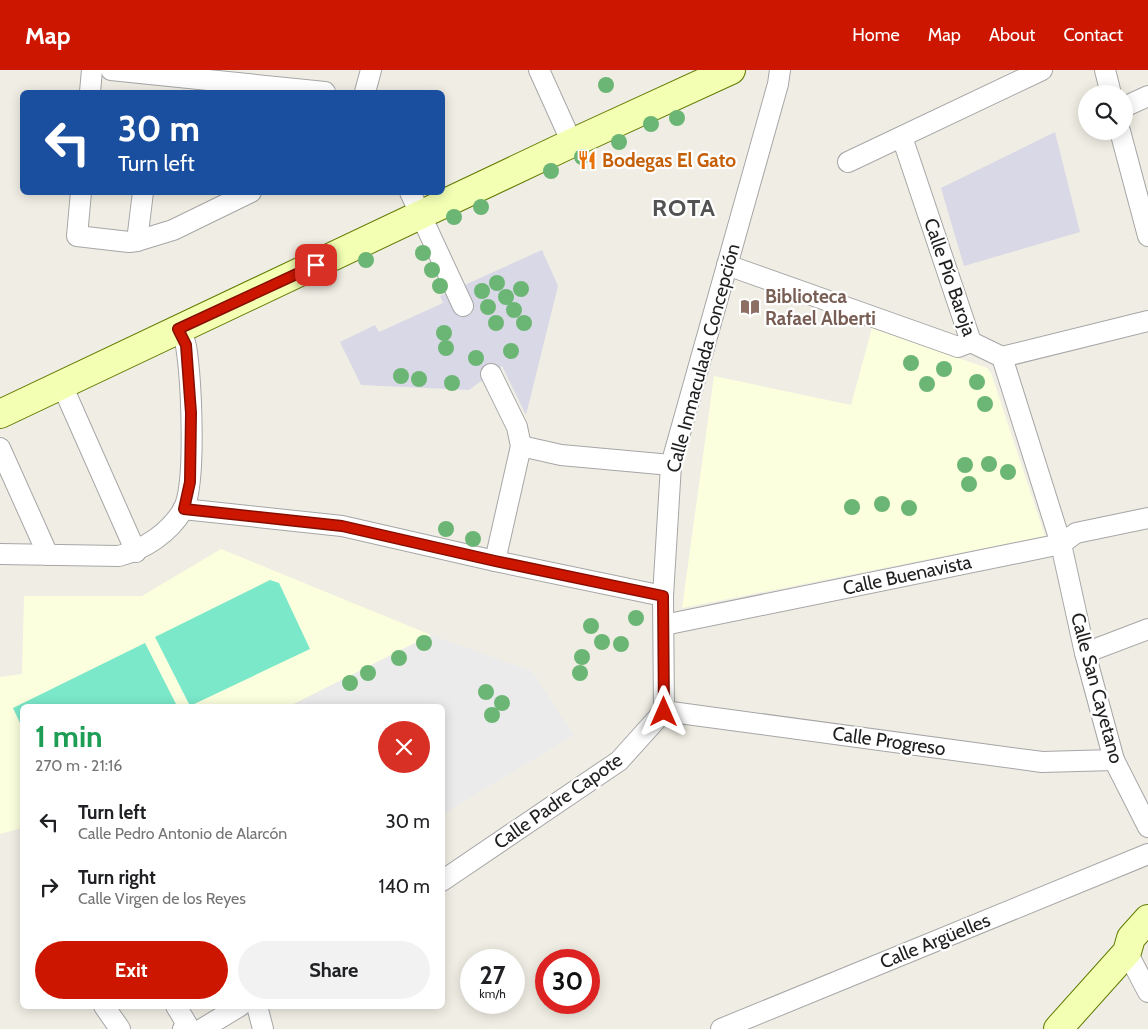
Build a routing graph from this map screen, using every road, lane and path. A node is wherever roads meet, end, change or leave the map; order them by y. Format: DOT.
graph roads {
  1 [pos="92,70"];
  2 [pos="111,70"];
  3 [pos="370,70"];
  4 [pos="538,70"];
  5 [pos="731,70"];
  6 [pos="780,70"];
  7 [pos="1042,70"];
  8 [pos="1105,70"];
  9 [pos="188,74"];
  10 [pos="156,84"];
  11 [pos="1109,85"];
  12 [pos="90,90"];
  13 [pos="310,90"];
  14 [pos="365,90"];
  15 [pos="1148,96"];
  16 [pos="1133,102"];
  17 [pos="902,137"];
  18 [pos="1123,140"];
  19 [pos="572,143"];
  20 [pos="848,162"];
  21 [pos="1142,188"];
  22 [pos="445,192"];
  23 [pos="80,195"];
  24 [pos="143,195"];
  25 [pos="245,195"];
  26 [pos="436,195"];
  27 [pos="415,203"];
  28 [pos="1148,236"];
  29 [pos="143,238"];
  30 [pos="727,265"];
  31 [pos="463,306"];
  32 [pos="1148,321"];
  33 [pos="178,329"];
  34 [pos="971,342"];
  35 [pos="1002,357"];
  36 [pos="491,374"];
  37 [pos="62,386"];
  38 [pos="0,414"];
  39 [pos="521,446"];
  40 [pos="0,448"];
  41 [pos="671,465"];
  42 [pos="184,509"];
  43 [pos="1148,518"];
  44 [pos="1061,544"];
  45 [pos="136,552"];
  46 [pos="0,554"];
  47 [pos="48,555"];
  48 [pos="495,561"];
  49 [pos="663,596"];
  50 [pos="664,625"];
  51 [pos="1148,629"];
  52 [pos="1086,653"];
  53 [pos="664,712"];
  54 [pos="1114,760"];
  55 [pos="1148,827"];
  56 [pos="1148,854"];
  57 [pos="445,879"];
  58 [pos="1148,919"];
  59 [pos="1137,946"];
  60 [pos="1148,992"];
  61 [pos="106,1009"];
  62 [pos="178,1009"];
  63 [pos="235,1009"];
  64 [pos="258,1009"];
  65 [pos="120,1029"];
  66 [pos="183,1029"];
  67 [pos="202,1029"];
  68 [pos="263,1029"];
  69 [pos="721,1029"];
  70 [pos="1058,1029"];
  1 -- 12 [label="street"];
  2 -- 10 [label="street"];
  3 -- 14 [label="street"];
  4 -- 19 [label="street"];
  5 -- 19 [label="street"];
  6 -- 30 [label="street, Calle Inmaculada Concepción"];
  7 -- 17 [label="street"];
  8 -- 11 [label="street"];
  9 -- 10 [label="street"];
  9 -- 13 [label="street"];
  15 -- 16 [label="street"];
  17 -- 20 [label="street"];
  17 -- 34 [label="street, Calle Pío Baroja"];
  18 -- 21 [label="street"];
  19 -- 22 [label="street"];
  21 -- 28 [label="street"];
  23 -- 29 [label="street"];
  24 -- 29 [label="street"];
  25 -- 29 [label="street"];
  26 -- 27 [label="street"];
  27 -- 31 [label="street"];
  27 -- 33 [label="street"];
  30 -- 34 [label="street"];
  30 -- 41 [label="street, Calle Inmaculada Concepción"];
  32 -- 35 [label="street"];
  33 -- 37 [label="street"];
  33 -- 42 [label="street"];
  34 -- 35 [label="street, Calle Pío Baroja"];
  35 -- 44 [label="street"];
  36 -- 39 [label="street"];
  37 -- 38 [label="street"];
  37 -- 45 [label="street"];
  39 -- 41 [label="street"];
  39 -- 48 [label="street"];
  40 -- 47 [label="street"];
  41 -- 49 [label="street, Calle Inmaculada Concepción"];
  42 -- 45 [label="street"];
  42 -- 48 [label="street"];
  43 -- 44 [label="street, Calle Buenavista"];
  44 -- 50 [label="street, Calle Buenavista"];
  44 -- 52 [label="street, Calle San Cayetano"];
  45 -- 47 [label="street"];
  46 -- 47 [label="street"];
  48 -- 49 [label="street"];
  49 -- 50 [label="street, Calle Inmaculada Concepción"];
  50 -- 53 [label="street, Calle Inmaculada Concepción"];
  51 -- 52 [label="street"];
  52 -- 54 [label="street, Calle San Cayetano"];
  53 -- 54 [label="street, Calle Progreso"];
  53 -- 57 [label="street, Calle Padre Capote"];
  54 -- 55 [label="street, Calle San Cayetano"];
  56 -- 69 [label="street, Calle Argüelles"];
  58 -- 59 [label="street"];
  59 -- 60 [label="street"];
  59 -- 70 [label="street"];
  61 -- 65 [label="street"];
  62 -- 66 [label="street"];
  63 -- 67 [label="street"];
  64 -- 68 [label="street"];
}
